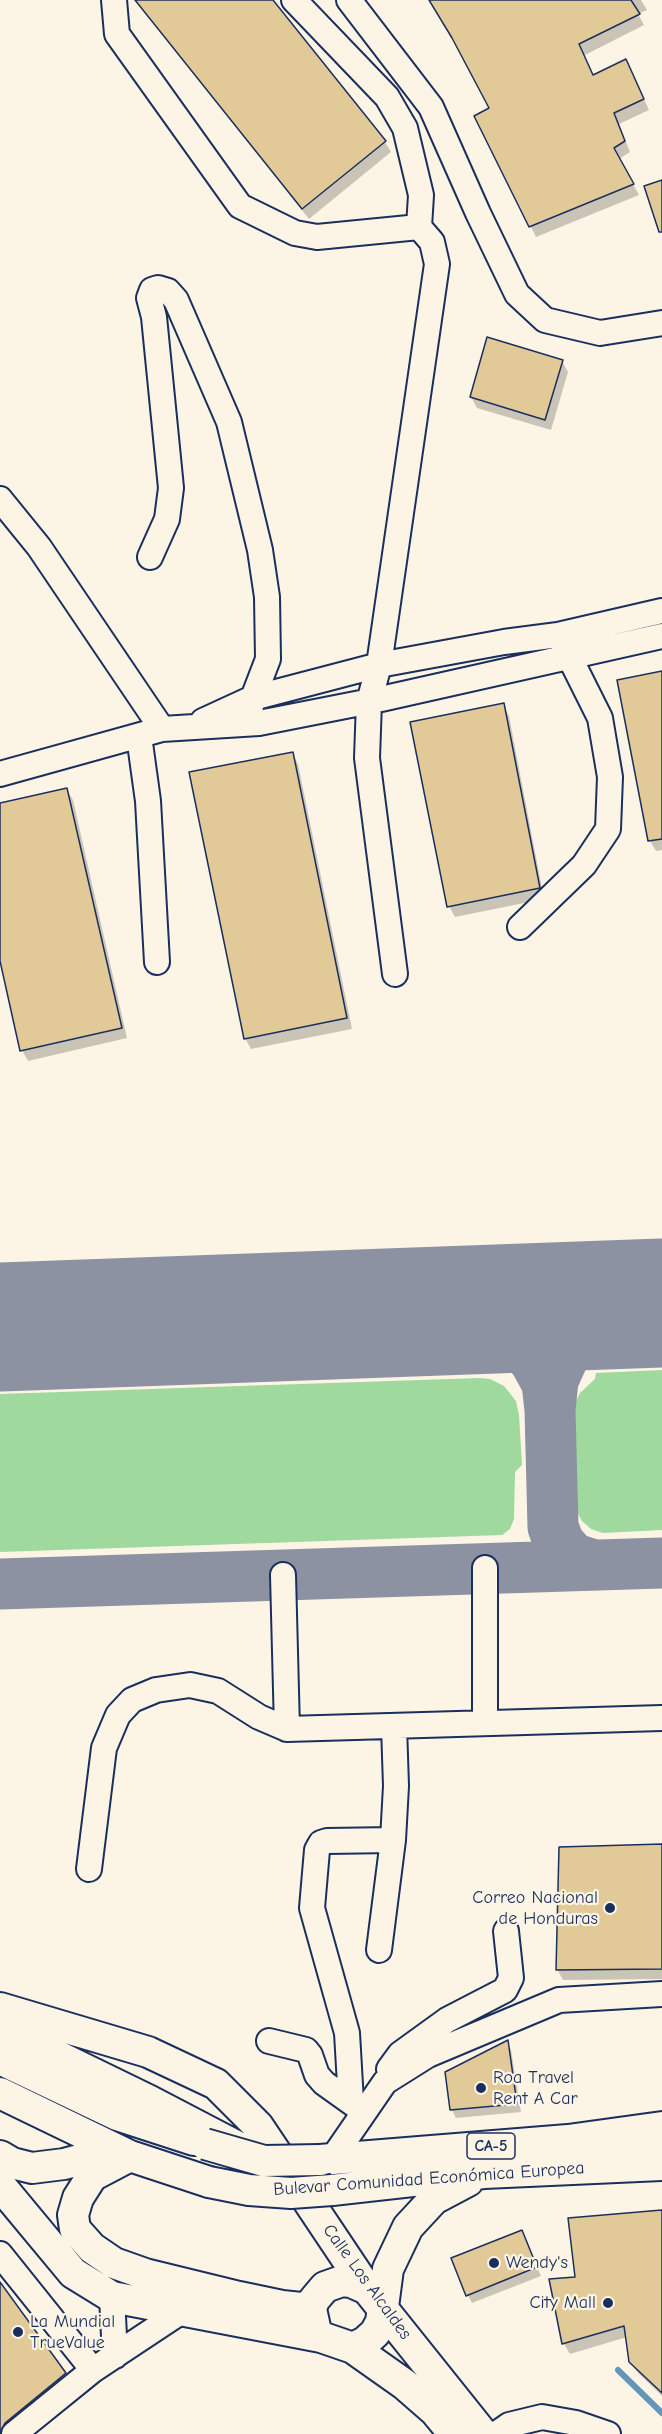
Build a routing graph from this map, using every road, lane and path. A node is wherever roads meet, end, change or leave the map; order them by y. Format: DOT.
graph roads {
  1 [pos="114,0"];
  2 [pos="294,0"];
  3 [pos="349,0"];
  4 [pos="419,227"];
  5 [pos="662,322"];
  6 [pos="0,499"];
  7 [pos="150,557"];
  8 [pos="662,611"];
  9 [pos="558,635"];
  10 [pos="662,636"];
  11 [pos="571,658"];
  12 [pos="379,665"];
  13 [pos="254,698"];
  14 [pos="369,702"];
  15 [pos="247,723"];
  16 [pos="190,726"];
  17 [pos="162,729"];
  18 [pos="139,736"];
  19 [pos="0,774"];
  20 [pos="520,927"];
  21 [pos="157,962"];
  22 [pos="395,975"];
  23 [pos="485,1568"];
  24 [pos="283,1575"];
  25 [pos="662,1718"];
  26 [pos="485,1723"];
  27 [pos="394,1726"];
  28 [pos="287,1729"];
  29 [pos="393,1840"];
  30 [pos="89,1869"];
  31 [pos="506,1931"];
  32 [pos="379,1950"];
  33 [pos="662,1994"];
  34 [pos="0,2008"];
  35 [pos="0,2028"];
  36 [pos="269,2042"];
  37 [pos="0,2058"];
  38 [pos="385,2082"];
  39 [pos="0,2093"];
  40 [pos="357,2107"];
  41 [pos="658,2130"];
  42 [pos="124,2153"];
  43 [pos="0,2156"];
  44 [pos="326,2159"];
  45 [pos="0,2161"];
  46 [pos="264,2161"];
  47 [pos="662,2165"];
  48 [pos="484,2173"];
  49 [pos="0,2185"];
  50 [pos="0,2254"];
  51 [pos="202,2289"];
  52 [pos="112,2297"];
  53 [pos="376,2299"];
  54 [pos="311,2308"];
  55 [pos="177,2310"];
  56 [pos="321,2337"];
  57 [pos="353,2348"];
  58 [pos="115,2356"];
  59 [pos="93,2370"];
  60 [pos="14,2434"];
  61 [pos="454,2434"];
  62 [pos="483,2434"];
  63 [pos="496,2434"];
  64 [pos="608,2434"];
  1 -- 4 [label="street"];
  2 -- 4 [label="street"];
  3 -- 5 [label="street"];
  4 -- 12 [label="street"];
  6 -- 17 [label="street"];
  7 -- 13 [label="street"];
  8 -- 9 [label="street"];
  9 -- 11 [label="street"];
  9 -- 12 [label="street"];
  10 -- 11 [label="street"];
  11 -- 14 [label="street"];
  11 -- 20 [label="street"];
  12 -- 13 [label="street"];
  12 -- 14 [label="street"];
  13 -- 15 [label="street"];
  13 -- 16 [label="street"];
  14 -- 15 [label="street"];
  14 -- 22 [label="street"];
  15 -- 16 [label="street"];
  16 -- 17 [label="street"];
  17 -- 18 [label="street"];
  18 -- 19 [label="street"];
  18 -- 21 [label="street"];
  23 -- 26 [label="street"];
  24 -- 28 [label="street"];
  25 -- 26 [label="street"];
  26 -- 27 [label="street"];
  27 -- 28 [label="street"];
  27 -- 29 [label="street"];
  28 -- 30 [label="street"];
  29 -- 32 [label="street"];
  29 -- 40 [label="street"];
  31 -- 38 [label="street"];
  33 -- 38 [label="street"];
  34 -- 53 [label="main road, Calle Los Alcaldes"];
  35 -- 46 [label="main road, bridge"];
  36 -- 40 [label="street"];
  37 -- 46 [label="main road, Bulevar Comunidad Económica Europea / CA-5, bridge"];
  38 -- 40 [label="street"];
  39 -- 42 [label="main road, Bulevar Comunidad Económica Europea / CA-5"];
  40 -- 44 [label="street"];
  41 -- 44 [label="main road, Bulevar Comunidad Económica Europea / CA-5"];
  42 -- 43 [label="main road"];
  42 -- 48 [label="main road, Bulevar Comunidad Económica Europea / CA-5, bridge"];
  42 -- 51 [label="main road"];
  44 -- 46 [label="main road, Bulevar Comunidad Económica Europea / CA-5, bridge"];
  45 -- 55 [label="main road"];
  47 -- 48 [label="main road, Bulevar Comunidad Económica Europea / CA-5"];
  48 -- 53 [label="main road"];
  49 -- 52 [label="main road"];
  50 -- 59 [label="street"];
  51 -- 54 [label="main road"];
  51 -- 55 [label="street"];
  52 -- 55 [label="main road"];
  52 -- 58 [label="street"];
  53 -- 54 [label="main road"];
  53 -- 57 [label="main road"];
  53 -- 62 [label="main road, Calle Los Alcaldes"];
  54 -- 56 [label="main road"];
  55 -- 56 [label="main road"];
  55 -- 58 [label="street"];
  56 -- 57 [label="main road"];
  57 -- 61 [label="main road"];
  58 -- 59 [label="street"];
  59 -- 60 [label="street"];
  63 -- 64 [label="street"];
}
